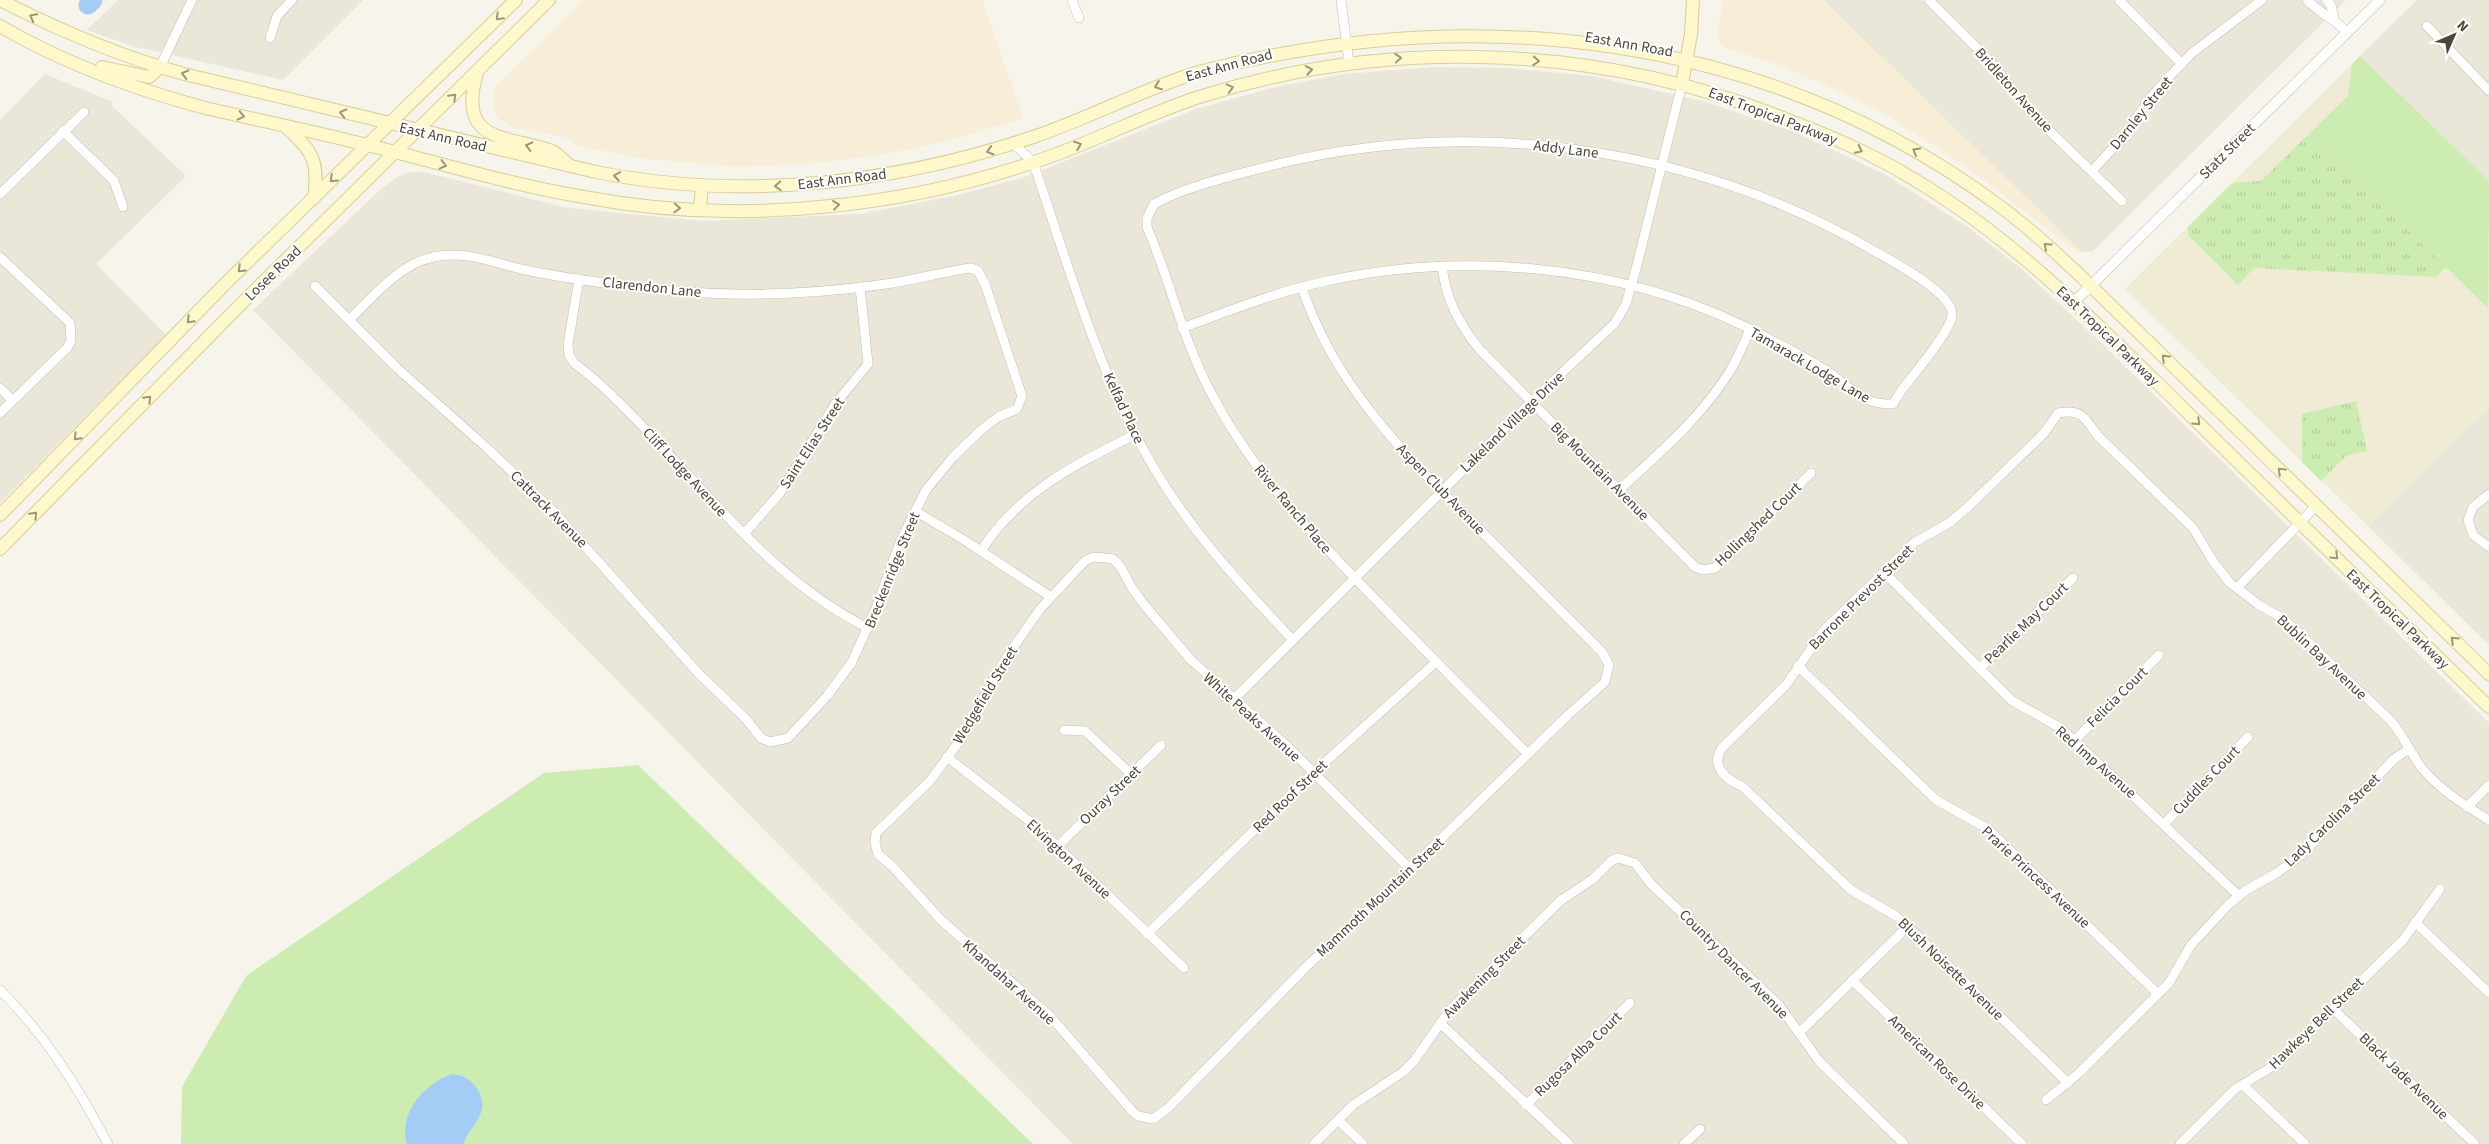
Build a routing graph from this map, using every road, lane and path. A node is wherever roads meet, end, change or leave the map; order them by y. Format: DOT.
graph roads {
  1 [pos="0,0"];
  2 [pos="192,0"];
  3 [pos="292,0"];
  4 [pos="516,0"];
  5 [pos="538,0"];
  6 [pos="549,0"];
  7 [pos="1072,0"];
  8 [pos="1341,0"];
  9 [pos="1693,0"];
  10 [pos="1929,0"];
  11 [pos="2119,0"];
  12 [pos="2262,0"];
  13 [pos="2307,0"];
  14 [pos="2326,0"];
  15 [pos="2380,0"];
  16 [pos="532,18"];
  17 [pos="1079,18"];
  18 [pos="2334,18"];
  19 [pos="0,26"];
  20 [pos="2427,26"];
  21 [pos="2347,32"];
  22 [pos="270,38"];
  23 [pos="1346,39"];
  24 [pos="29,42"];
  25 [pos="1688,55"];
  26 [pos="1349,63"];
  27 [pos="2182,64"];
  28 [pos="160,67"];
  29 [pos="477,73"];
  30 [pos="1682,84"];
  31 [pos="2489,91"];
  32 [pos="84,112"];
  33 [pos="390,124"];
  34 [pos="285,126"];
  35 [pos="63,130"];
  36 [pos="419,131"];
  37 [pos="1013,143"];
  38 [pos="368,145"];
  39 [pos="396,152"];
  40 [pos="1033,162"];
  41 [pos="1663,165"];
  42 [pos="572,168"];
  43 [pos="2092,171"];
  44 [pos="702,185"];
  45 [pos="0,194"];
  46 [pos="314,198"];
  47 [pos="2122,201"];
  48 [pos="123,207"];
  49 [pos="700,209"];
  50 [pos="1151,210"];
  51 [pos="0,257"];
  52 [pos="1442,266"];
  53 [pos="579,279"];
  54 [pos="315,286"];
  55 [pos="1631,286"];
  56 [pos="2090,286"];
  57 [pos="860,287"];
  58 [pos="1302,287"];
  59 [pos="2074,302"];
  60 [pos="349,320"];
  61 [pos="1182,328"];
  62 [pos="1750,329"];
  63 [pos="0,388"];
  64 [pos="12,400"];
  65 [pos="1021,402"];
  66 [pos="1531,402"];
  67 [pos="1886,404"];
  68 [pos="2071,411"];
  69 [pos="0,413"];
  70 [pos="1136,434"];
  71 [pos="1811,473"];
  72 [pos="1619,490"];
  73 [pos="1442,492"];
  74 [pos="2489,494"];
  75 [pos="2316,506"];
  76 [pos="915,511"];
  77 [pos="0,515"];
  78 [pos="2300,522"];
  79 [pos="744,534"];
  80 [pos="2489,547"];
  81 [pos="0,549"];
  82 [pos="982,551"];
  83 [pos="1105,558"];
  84 [pos="1703,570"];
  85 [pos="1884,572"];
  86 [pos="2073,578"];
  87 [pos="1355,579"];
  88 [pos="2238,588"];
  89 [pos="1051,597"];
  90 [pos="868,628"];
  91 [pos="1293,640"];
  92 [pos="2159,655"];
  93 [pos="1436,662"];
  94 [pos="1798,666"];
  95 [pos="1980,668"];
  96 [pos="1608,669"];
  97 [pos="2489,674"];
  98 [pos="1234,699"];
  99 [pos="2489,707"];
  100 [pos="1064,730"];
  101 [pos="2248,737"];
  102 [pos="2075,740"];
  103 [pos="770,742"];
  104 [pos="1161,745"];
  105 [pos="2409,749"];
  106 [pos="1528,754"];
  107 [pos="947,757"];
  108 [pos="1718,764"];
  109 [pos="1313,773"];
  110 [pos="1131,774"];
  111 [pos="2489,785"];
  112 [pos="2467,807"];
  113 [pos="2489,820"];
  114 [pos="2164,824"];
  115 [pos="875,843"];
  116 [pos="1058,846"];
  117 [pos="1618,858"];
  118 [pos="1410,869"];
  119 [pos="2440,889"];
  120 [pos="2239,896"];
  121 [pos="2415,922"];
  122 [pos="1907,926"];
  123 [pos="1147,934"];
  124 [pos="1184,968"];
  125 [pos="1852,980"];
  126 [pos="0,990"];
  127 [pos="2158,994"];
  128 [pos="2489,994"];
  129 [pos="1630,1003"];
  130 [pos="2333,1009"];
  131 [pos="1440,1023"];
  132 [pos="1799,1033"];
  133 [pos="2068,1083"];
  134 [pos="2243,1085"];
  135 [pos="2046,1100"];
  136 [pos="1526,1105"];
  137 [pos="1146,1118"];
  138 [pos="1338,1120"];
  139 [pos="1700,1129"];
  140 [pos="108,1144"];
  141 [pos="1314,1144"];
  142 [pos="1363,1144"];
  143 [pos="1569,1144"];
  144 [pos="1684,1144"];
  145 [pos="1904,1144"];
  146 [pos="2022,1144"];
  147 [pos="2180,1144"];
  148 [pos="2305,1144"];
  149 [pos="2475,1144"];
  28 -- 1 [label="main road, East Ann Road, one-way"];
  2 -- 28 [label="street"];
  3 -- 22 [label="street"];
  4 -- 33 [label="main road, Losee Road, one-way"];
  5 -- 16 [label="main road"];
  6 -- 16 [label="main road, Losee Road"];
  7 -- 17 [label="street"];
  8 -- 23 [label="street"];
  9 -- 25 [label="main road"];
  10 -- 43 [label="street, Bridleton Avenue"];
  11 -- 27 [label="street"];
  12 -- 27 [label="street, Darnley Street"];
  13 -- 18 [label="street"];
  14 -- 18 [label="street"];
  15 -- 21 [label="street, Statz Street"];
  16 -- 29 [label="main road, Losee Road"];
  18 -- 21 [label="street"];
  19 -- 24 [label="main road, East Ann Road"];
  20 -- 31 [label="street"];
  21 -- 56 [label="street, Statz Street"];
  23 -- 25 [label="main road, East Ann Road"];
  23 -- 26 [label="street"];
  23 -- 37 [label="main road, East Ann Road, one-way"];
  24 -- 28 [label="main road"];
  24 -- 34 [label="main road, East Ann Road, one-way"];
  25 -- 30 [label="main road"];
  56 -- 25 [label="main road, East Tropical Parkway, one-way"];
  26 -- 30 [label="main road, East Ann Road, one-way"];
  40 -- 26 [label="main road, East Ann Road, one-way"];
  27 -- 43 [label="street, Darnley Street"];
  33 -- 28 [label="main road, East Ann Road, one-way"];
  36 -- 29 [label="main road, Losee Road, one-way"];
  42 -- 29 [label="main road, one-way"];
  30 -- 41 [label="street, Lakeland Village Drive"];
  30 -- 59 [label="main road, East Tropical Parkway, one-way"];
  32 -- 35 [label="street"];
  33 -- 36 [label="main road, East Ann Road"];
  33 -- 38 [label="main road, Losee Road"];
  34 -- 38 [label="main road, East Ann Road"];
  34 -- 46 [label="main road"];
  35 -- 45 [label="street"];
  35 -- 48 [label="street"];
  36 -- 39 [label="main road, Losee Road"];
  36 -- 42 [label="main road, East Ann Road"];
  37 -- 40 [label="street, Kelfad Place"];
  37 -- 44 [label="main road, East Ann Road, one-way"];
  38 -- 39 [label="main road, East Ann Road"];
  38 -- 46 [label="main road, Losee Road, one-way"];
  39 -- 49 [label="main road, East Ann Road, one-way"];
  81 -- 39 [label="main road, Losee Road, one-way"];
  49 -- 40 [label="main road, East Ann Road, one-way"];
  40 -- 70 [label="street, Kelfad Place"];
  41 -- 50 [label="street, Addy Lane"];
  41 -- 55 [label="street, Lakeland Village Drive"];
  41 -- 67 [label="street, Addy Lane"];
  44 -- 42 [label="main road, East Ann Road, one-way"];
  43 -- 47 [label="street, Bridleton Avenue"];
  44 -- 49 [label="main road"];
  46 -- 77 [label="main road, Losee Road, one-way"];
  50 -- 61 [label="street, River Ranch Place"];
  51 -- 64 [label="street"];
  52 -- 55 [label="street, Tamarack Lodge Lane"];
  52 -- 58 [label="street, Tamarack Lodge Lane"];
  52 -- 66 [label="street, Big Mountain Avenue"];
  53 -- 57 [label="street, Clarendon Lane"];
  53 -- 60 [label="street, Clarendon Lane"];
  53 -- 79 [label="street, Cliff Lodge Avenue"];
  54 -- 60 [label="street, Cattrack Avenue"];
  55 -- 62 [label="street, Tamarack Lodge Lane"];
  55 -- 66 [label="street, Lakeland Village Drive"];
  56 -- 59 [label="street, Statz Street"];
  75 -- 56 [label="main road, East Tropical Parkway, one-way"];
  57 -- 65 [label="street, Clarendon Lane"];
  57 -- 79 [label="street, Saint Elias Street"];
  58 -- 61 [label="street, Tamarack Lodge Lane"];
  58 -- 73 [label="street, Aspen Club Avenue"];
  59 -- 78 [label="main road, East Tropical Parkway, one-way"];
  60 -- 103 [label="street, Cattrack Avenue"];
  61 -- 87 [label="street, River Ranch Place"];
  62 -- 67 [label="street, Tamarack Lodge Lane"];
  62 -- 72 [label="street"];
  63 -- 64 [label="street"];
  64 -- 69 [label="street"];
  65 -- 76 [label="street, Breckenridge Street"];
  66 -- 72 [label="street, Big Mountain Avenue"];
  66 -- 73 [label="street, Lakeland Village Drive"];
  68 -- 85 [label="street, Barrone Prevost Street"];
  68 -- 88 [label="street, Bublin Bay Avenue"];
  70 -- 82 [label="street"];
  70 -- 91 [label="street, Kelfad Place"];
  71 -- 84 [label="street, Hollingshed Court"];
  72 -- 84 [label="street, Big Mountain Avenue"];
  73 -- 87 [label="street, Lakeland Village Drive"];
  73 -- 96 [label="street, Aspen Club Avenue"];
  74 -- 80 [label="street"];
  75 -- 78 [label="street"];
  97 -- 75 [label="main road, East Tropical Parkway, one-way"];
  76 -- 82 [label="street"];
  76 -- 90 [label="street, Breckenridge Street"];
  78 -- 88 [label="street"];
  78 -- 99 [label="main road, East Tropical Parkway, one-way"];
  79 -- 90 [label="street, Cliff Lodge Avenue"];
  82 -- 89 [label="street"];
  83 -- 89 [label="street, Wedgefield Street"];
  83 -- 98 [label="street, White Peaks Avenue"];
  85 -- 94 [label="street, Barrone Prevost Street"];
  85 -- 95 [label="street, Red Imp Avenue"];
  86 -- 95 [label="street, Pearlie May Court"];
  87 -- 91 [label="street, Lakeland Village Drive"];
  87 -- 93 [label="street, River Ranch Place"];
  88 -- 105 [label="street, Bublin Bay Avenue"];
  89 -- 107 [label="street, Wedgefield Street"];
  90 -- 103 [label="street, Breckenridge Street"];
  91 -- 98 [label="street, Lakeland Village Drive"];
  92 -- 102 [label="street, Felicia Court"];
  93 -- 106 [label="street, River Ranch Place"];
  93 -- 109 [label="street, Red Roof Street"];
  94 -- 108 [label="street, Barrone Prevost Street"];
  94 -- 127 [label="street, Prarie Princess Avenue"];
  95 -- 102 [label="street, Red Imp Avenue"];
  96 -- 106 [label="street, Mammoth Mountain Street"];
  98 -- 109 [label="street, White Peaks Avenue"];
  100 -- 110 [label="street"];
  101 -- 114 [label="street, Cuddles Court"];
  102 -- 114 [label="street, Red Imp Avenue"];
  104 -- 110 [label="street, Ouray Street"];
  105 -- 112 [label="street, Bublin Bay Avenue"];
  105 -- 120 [label="street, Lady Carolina Street"];
  106 -- 118 [label="street, Mammoth Mountain Street"];
  107 -- 115 [label="street, Wedgefield Street"];
  107 -- 116 [label="street, Elvington Avenue"];
  108 -- 122 [label="street, Blush Noisette Avenue"];
  109 -- 118 [label="street, White Peaks Avenue"];
  109 -- 123 [label="street, Red Roof Street"];
  110 -- 116 [label="street, Ouray Street"];
  111 -- 112 [label="street"];
  112 -- 113 [label="street, Bublin Bay Avenue"];
  114 -- 120 [label="street, Red Imp Avenue"];
  115 -- 137 [label="street, Khandahar Avenue"];
  116 -- 123 [label="street, Elvington Avenue"];
  117 -- 131 [label="street, Awakening Street"];
  117 -- 132 [label="street, Country Dancer Avenue"];
  118 -- 137 [label="street, Mammoth Mountain Street"];
  119 -- 121 [label="street, Hawkeye Bell Street"];
  120 -- 127 [label="street, Lady Carolina Street"];
  121 -- 128 [label="street"];
  121 -- 130 [label="street, Hawkeye Bell Street"];
  122 -- 125 [label="street"];
  122 -- 133 [label="street, Blush Noisette Avenue"];
  123 -- 124 [label="street, Elvington Avenue"];
  125 -- 132 [label="street"];
  125 -- 146 [label="street, American Rose Drive"];
  126 -- 140 [label="street"];
  127 -- 133 [label="street, Lady Carolina Street"];
  129 -- 136 [label="street, Rugosa Alba Court"];
  130 -- 134 [label="street, Hawkeye Bell Street"];
  130 -- 149 [label="street, Black Jade Avenue"];
  131 -- 136 [label="street"];
  131 -- 138 [label="street, Awakening Street"];
  132 -- 145 [label="street, Country Dancer Avenue"];
  133 -- 135 [label="street, Lady Carolina Street"];
  134 -- 147 [label="street, Hawkeye Bell Street"];
  134 -- 148 [label="street"];
  136 -- 143 [label="street"];
  138 -- 141 [label="street, Awakening Street"];
  138 -- 142 [label="street"];
  139 -- 144 [label="street"];
}
